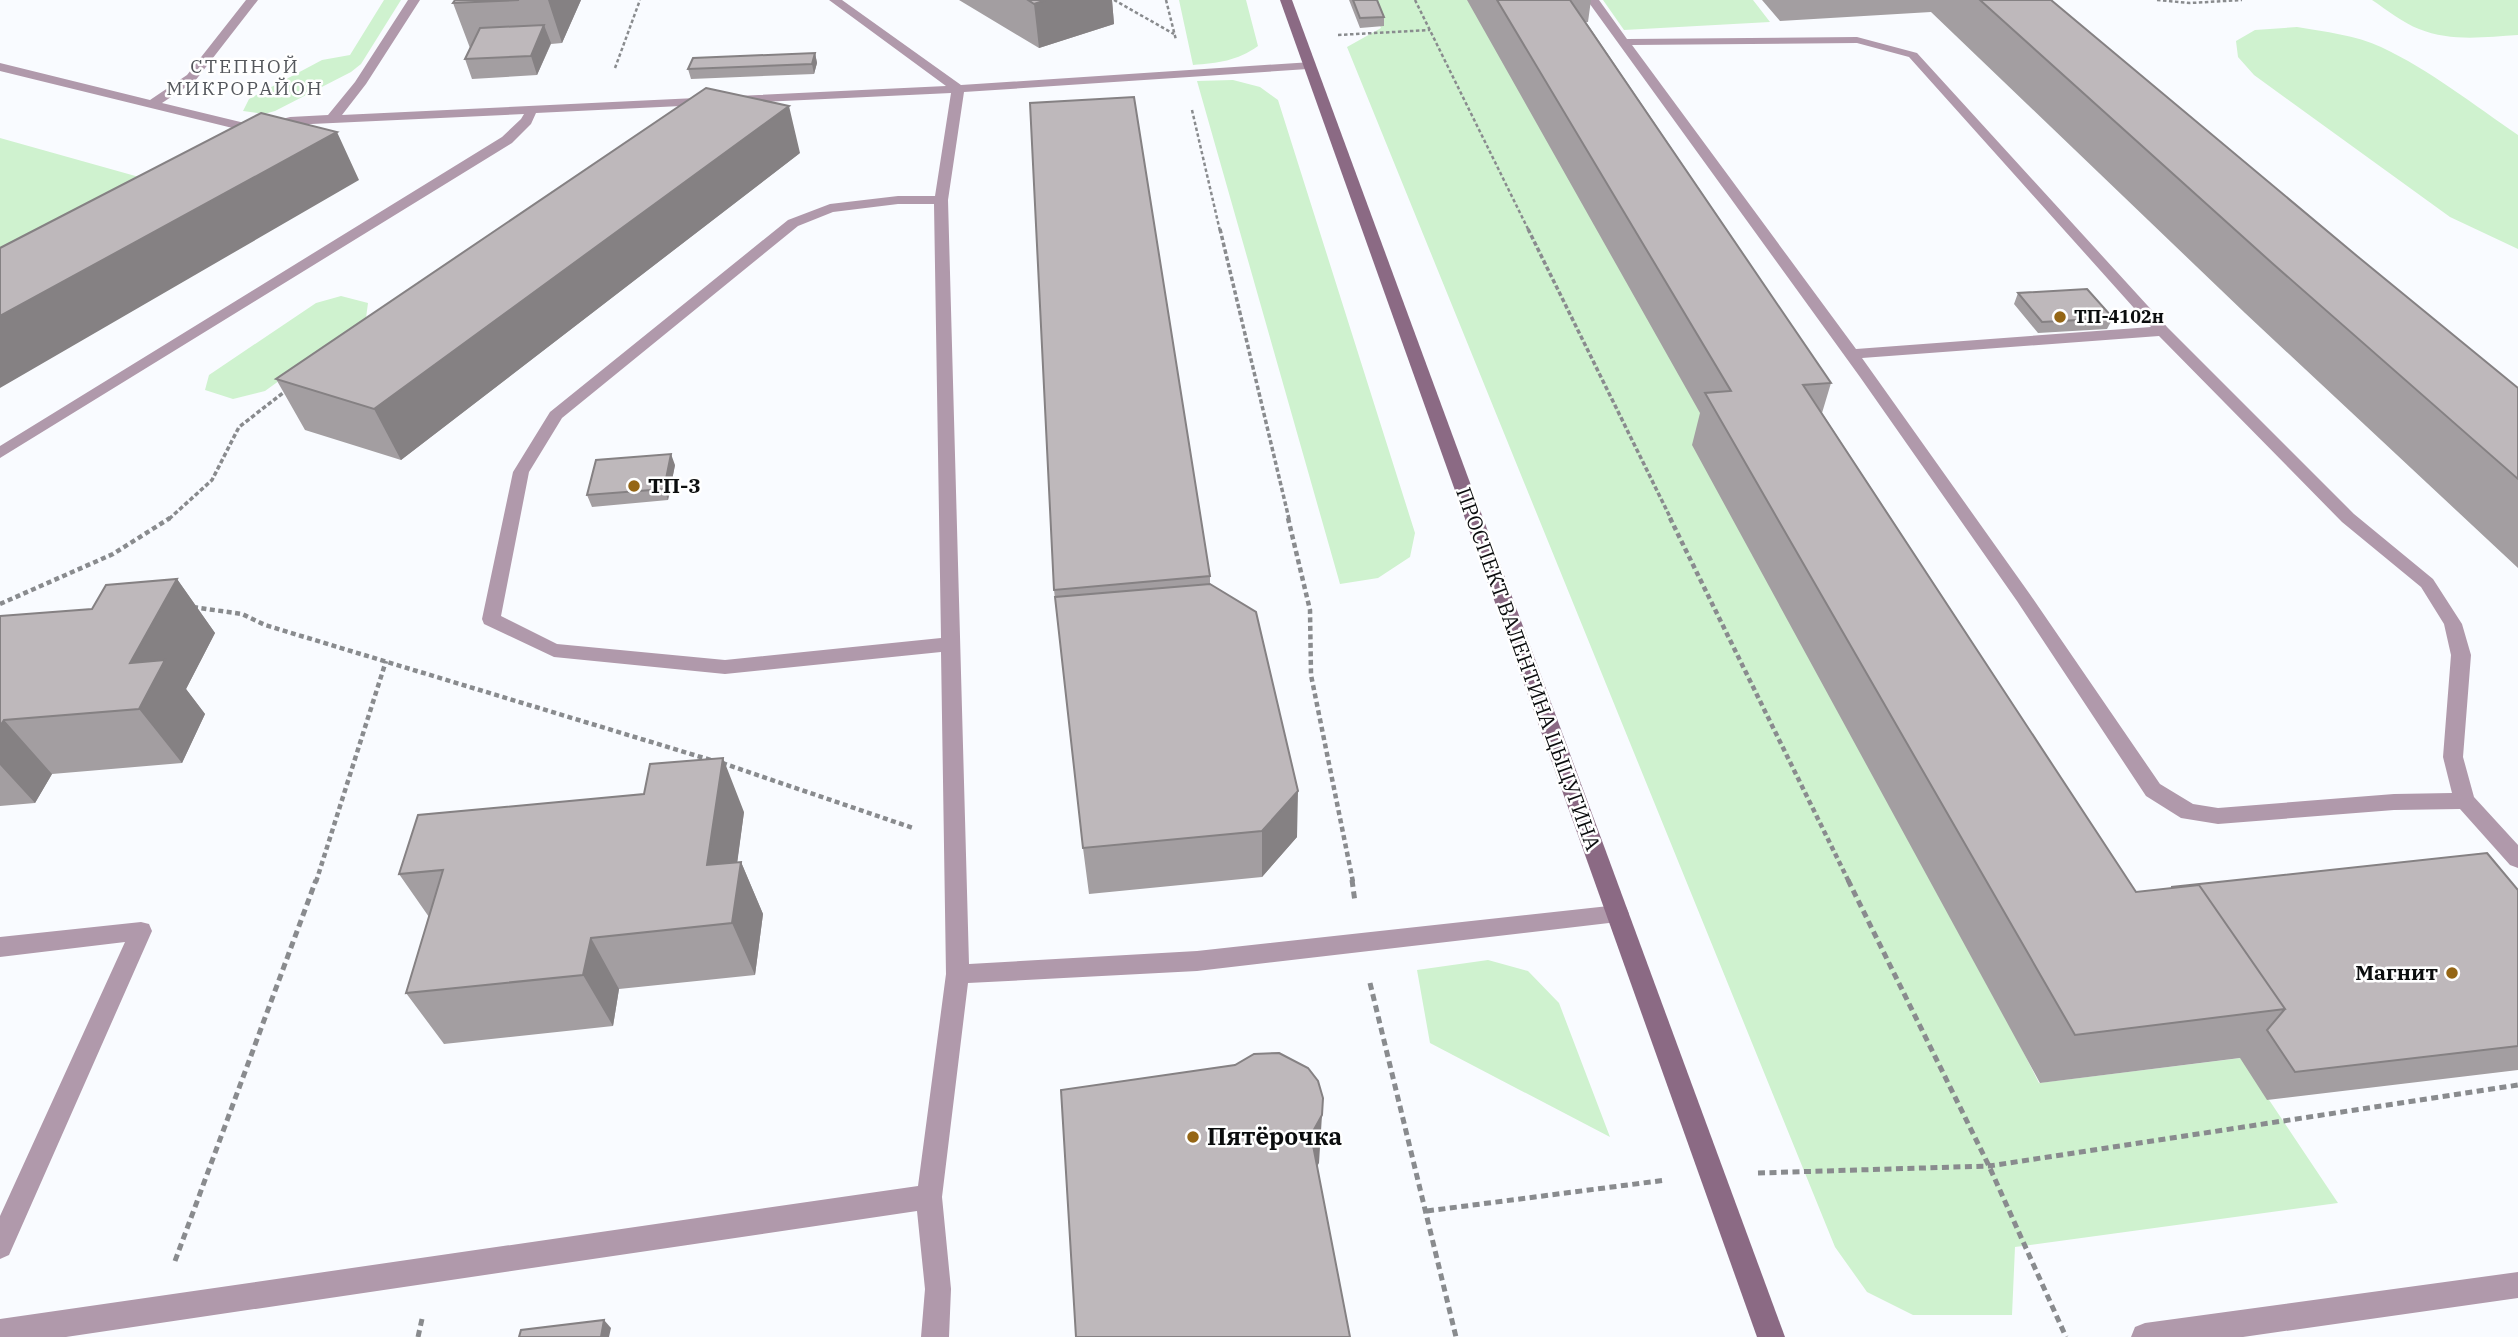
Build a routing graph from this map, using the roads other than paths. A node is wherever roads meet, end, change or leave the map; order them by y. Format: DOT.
graph roads {
  1 [pos="252,0"];
  2 [pos="414,0"];
  3 [pos="835,0"];
  4 [pos="1286,0"];
  5 [pos="1593,0"];
  6 [pos="1624,42"];
  7 [pos="1308,65"];
  8 [pos="0,67"];
  9 [pos="958,89"];
  10 [pos="153,104"];
  11 [pos="531,111"];
  12 [pos="332,119"];
  13 [pos="257,130"];
  14 [pos="233,143"];
  15 [pos="941,200"];
  16 [pos="2163,331"];
  17 [pos="1852,354"];
  18 [pos="0,453"];
  19 [pos="950,644"];
  20 [pos="2465,801"];
  21 [pos="2518,859"];
  22 [pos="1618,914"];
  23 [pos="0,947"];
  24 [pos="958,974"];
  25 [pos="929,1197"];
  26 [pos="0,1246"];
  27 [pos="2518,1285"];
  28 [pos="0,1333"];
  29 [pos="2157,1336"];
  30 [pos="935,1337"];
  31 [pos="1771,1337"];
  1 -- 10 [label="lane"];
  2 -- 12 [label="lane"];
  3 -- 9 [label="lane"];
  4 -- 7 [label="main road, ПРОСПЕКТ ВАЛЕНТИНА ЦЫЦУГИНА"];
  5 -- 6 [label="lane"];
  6 -- 16 [label="lane"];
  6 -- 17 [label="lane"];
  7 -- 9 [label="lane"];
  7 -- 22 [label="main road, ПРОСПЕКТ ВАЛЕНТИНА ЦЫЦУГИНА"];
  8 -- 10 [label="lane"];
  9 -- 11 [label="lane"];
  9 -- 15 [label="lane"];
  10 -- 13 [label="lane"];
  11 -- 12 [label="lane"];
  11 -- 18 [label="lane"];
  12 -- 13 [label="lane"];
  13 -- 14 [label="lane"];
  15 -- 19 [label="lane"];
  15 -- 19 [label="lane"];
  16 -- 17 [label="lane"];
  16 -- 20 [label="lane"];
  17 -- 20 [label="lane"];
  19 -- 24 [label="lane"];
  20 -- 21 [label="lane"];
  22 -- 24 [label="lane"];
  22 -- 31 [label="main road, ПРОСПЕКТ ВАЛЕНТИНА ЦЫЦУГИНА"];
  23 -- 26 [label="lane"];
  24 -- 25 [label="lane"];
  25 -- 28 [label="lane"];
  25 -- 30 [label="lane"];
  27 -- 29 [label="lane"];
}
